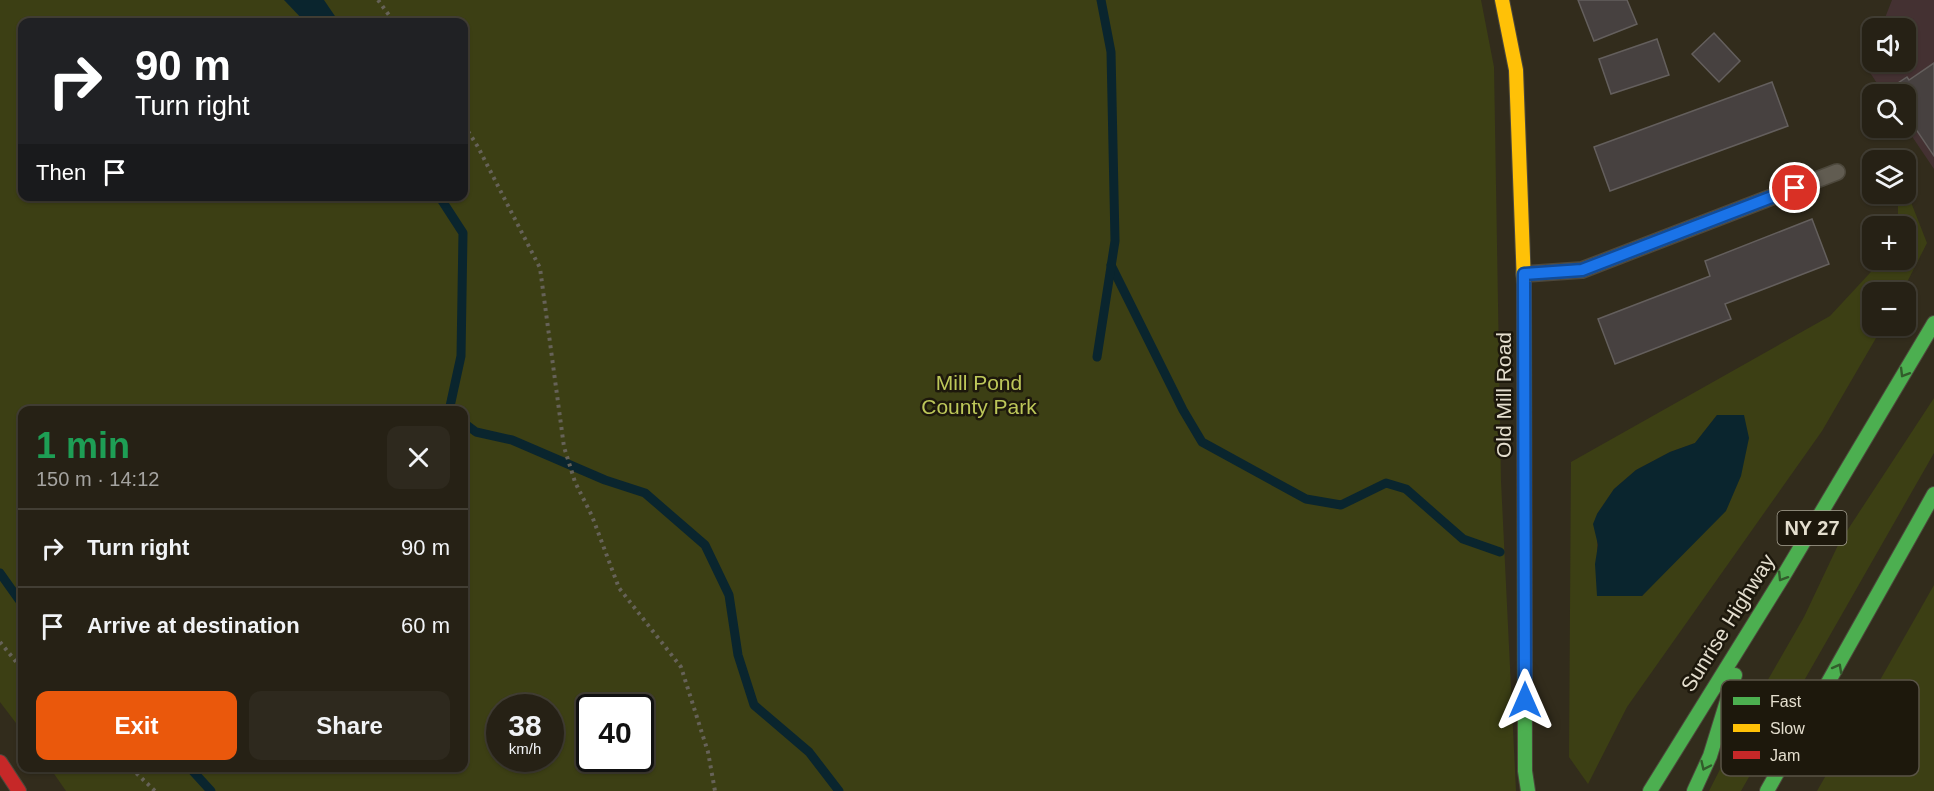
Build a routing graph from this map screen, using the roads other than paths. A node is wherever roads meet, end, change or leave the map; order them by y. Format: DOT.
graph roads {
  1 [pos="1502,0"];
  2 [pos="1837,172"];
  3 [pos="1524,274"];
  4 [pos="1934,323"];
  5 [pos="1934,494"];
  6 [pos="1749,631"];
  7 [pos="1734,680"];
  8 [pos="1829,680"];
  9 [pos="1721,721"];
  10 [pos="0,762"];
  11 [pos="1775,776"];
  12 [pos="19,791"];
  13 [pos="1528,791"];
  14 [pos="1650,791"];
  15 [pos="1694,791"];
  16 [pos="1767,791"];
  1 -- 3 [label="main road, Old Mill Road"];
  2 -- 3 [label="lane"];
  3 -- 13 [label="main road, Old Mill Road"];
  4 -- 6 [label="main road, Sunrise Highway / NY 27, one-way"];
  8 -- 5 [label="main road, one-way"];
  6 -- 7 [label="main road, one-way"];
  6 -- 14 [label="main road, Sunrise Highway / NY 27"];
  9 -- 15 [label="main road, one-way"];
  10 -- 12 [label="main road"];
  16 -- 11 [label="main road, one-way"];
}
